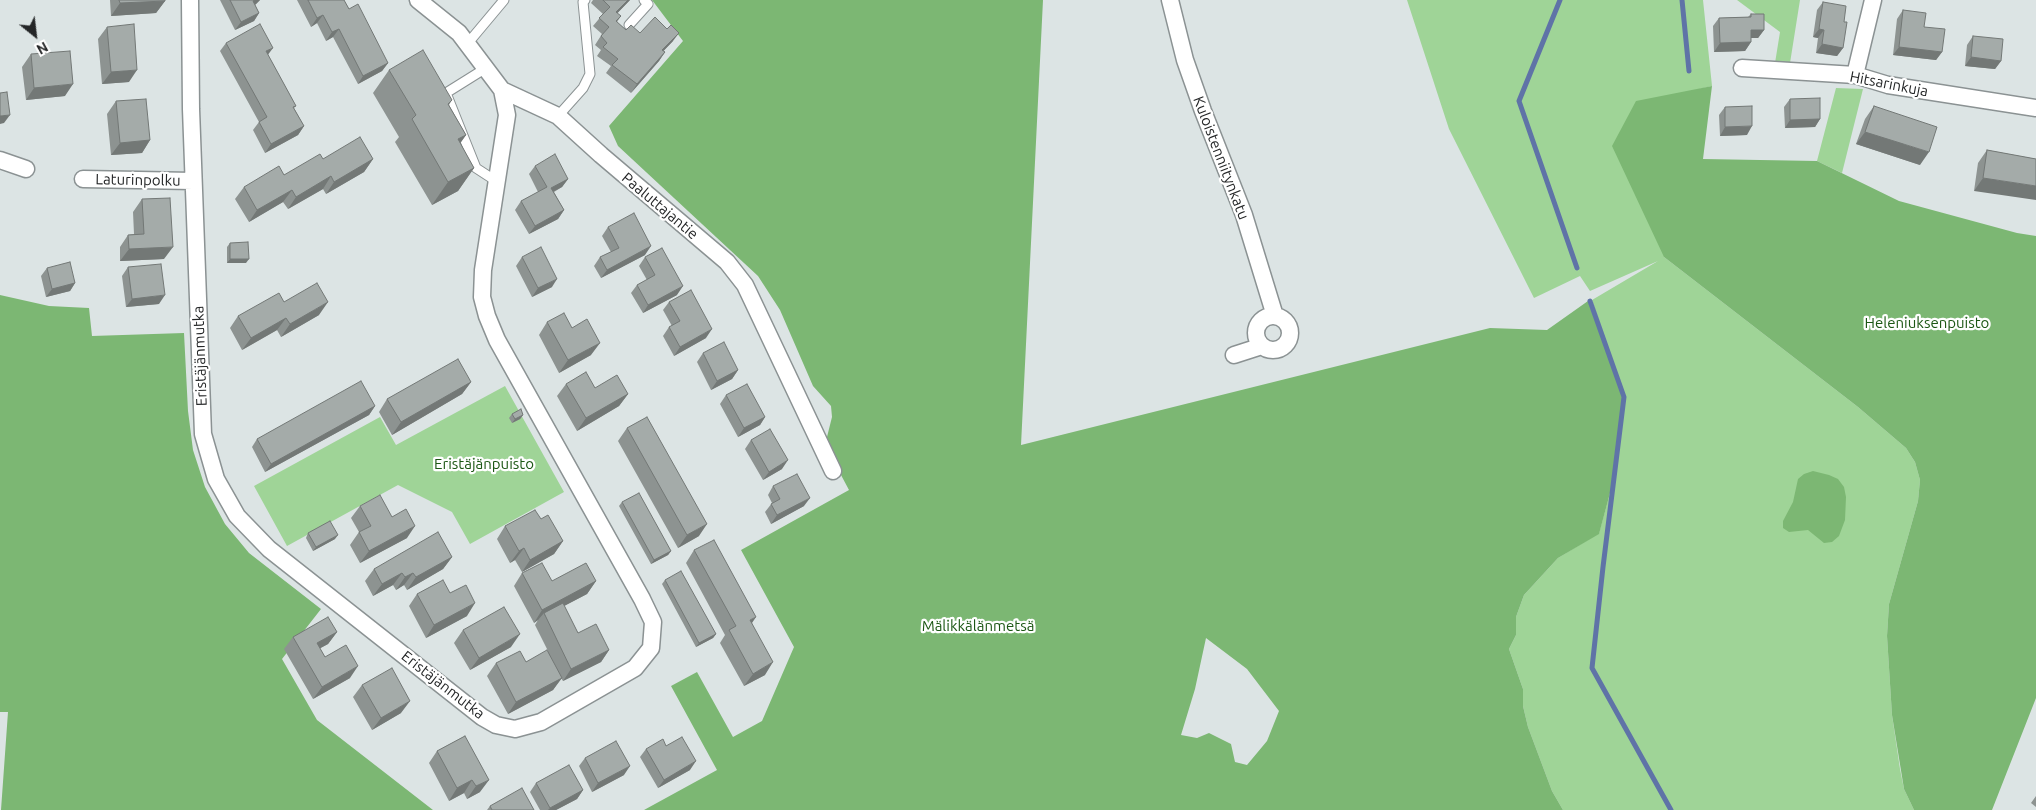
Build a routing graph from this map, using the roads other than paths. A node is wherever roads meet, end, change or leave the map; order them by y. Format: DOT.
graph roads {
  1 [pos="190,0"];
  2 [pos="418,0"];
  3 [pos="504,0"];
  4 [pos="585,0"];
  5 [pos="644,0"];
  6 [pos="1170,0"];
  7 [pos="1873,0"];
  8 [pos="629,25"];
  9 [pos="468,43"];
  10 [pos="486,68"];
  11 [pos="1742,68"];
  12 [pos="1855,75"];
  13 [pos="502,90"];
  14 [pos="2036,108"];
  15 [pos="558,116"];
  16 [pos="0,160"];
  17 [pos="26,169"];
  18 [pos="83,179"];
  19 [pos="193,181"];
  20 [pos="496,181"];
  21 [pos="1275,316"];
  22 [pos="1262,346"];
  23 [pos="1234,355"];
  24 [pos="833,471"];
  1 -- 19 [label="street, Eristäjänmutka"];
  2 -- 9 [label="street, Paaluttajantie"];
  3 -- 9 [label="lane"];
  4 -- 15 [label="lane"];
  5 -- 8 [label="lane"];
  6 -- 21 [label="street, Kuloistenniitynkatu"];
  7 -- 12 [label="street"];
  9 -- 10 [label="street, Paaluttajantie"];
  10 -- 13 [label="street, Paaluttajantie"];
  10 -- 20 [label="lane"];
  11 -- 12 [label="street, Hitsarinkuja"];
  12 -- 14 [label="street, Hitsarinkuja"];
  13 -- 15 [label="street, Paaluttajantie"];
  13 -- 20 [label="street, Eristäjänmutka"];
  15 -- 24 [label="street, Paaluttajantie"];
  16 -- 17 [label="street"];
  18 -- 19 [label="street, Laturinpolku"];
  19 -- 20 [label="street, Eristäjänmutka"];
  21 -- 22 [label="street"];
  21 -- 22 [label="street"];
  22 -- 23 [label="street"];
}
